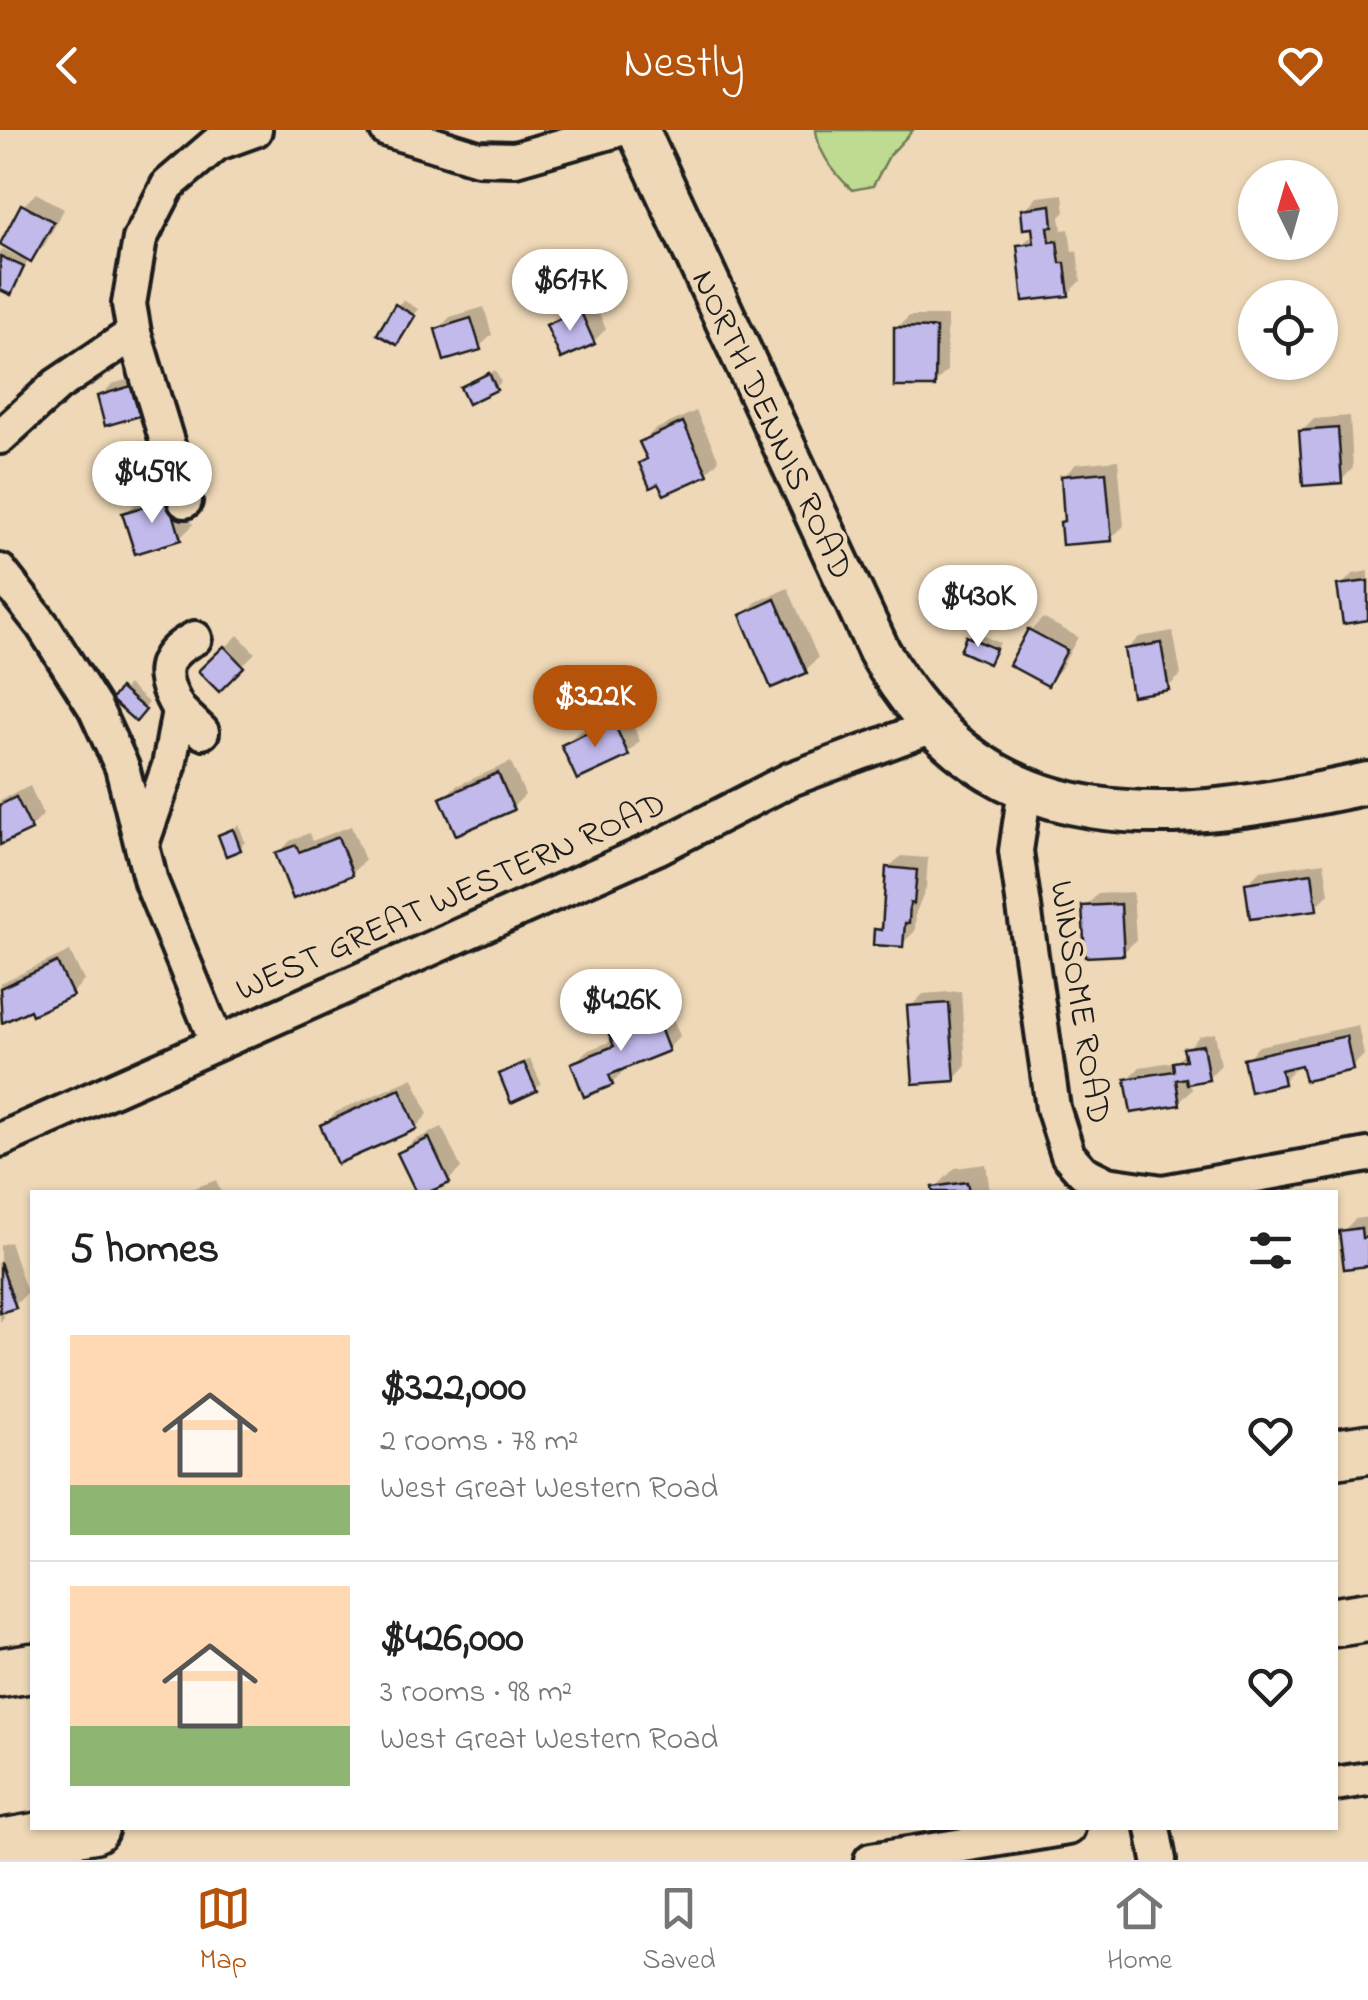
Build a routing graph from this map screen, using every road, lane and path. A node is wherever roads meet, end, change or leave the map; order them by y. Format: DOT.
graph roads {
  1 [pos="255,130"];
  2 [pos="388,130"];
  3 [pos="617,130"];
  4 [pos="638,130"];
  5 [pos="134,333"];
  6 [pos="0,437"];
  7 [pos="185,501"];
  8 [pos="0,571"];
  9 [pos="195,638"];
  10 [pos="933,726"];
  11 [pos="1368,784"];
  12 [pos="1024,789"];
  13 [pos="143,841"];
  14 [pos="217,1042"];
  15 [pos="0,1140"];
  16 [pos="1368,1155"];
  17 [pos="1149,1190"];
  18 [pos="1174,1190"];
  19 [pos="1368,1449"];
  20 [pos="1338,1454"];
  21 [pos="1368,1617"];
  22 [pos="1338,1622"];
  23 [pos="30,1668"];
  24 [pos="0,1673"];
  25 [pos="1368,1778"];
  26 [pos="1338,1783"];
  27 [pos="82,1830"];
  28 [pos="1056,1830"];
  29 [pos="1153,1830"];
  30 [pos="0,1844"];
  31 [pos="871,1860"];
  32 [pos="1159,1860"];
  1 -- 5 [label="street"];
  2 -- 3 [label="street"];
  4 -- 10 [label="main road, NORTH DENNIS ROAD"];
  5 -- 6 [label="street"];
  5 -- 7 [label="street"];
  8 -- 13 [label="street"];
  9 -- 13 [label="street"];
  10 -- 12 [label="main road, NORTH DENNIS ROAD"];
  10 -- 14 [label="street, WEST GREAT WESTERN ROAD"];
  11 -- 12 [label="main road, NORTH DENNIS ROAD"];
  12 -- 17 [label="street, WINSOME ROAD"];
  13 -- 14 [label="street"];
  14 -- 15 [label="street, WEST GREAT WESTERN ROAD"];
  16 -- 18 [label="street, WINSOME ROAD"];
  19 -- 20 [label="highway"];
  21 -- 22 [label="highway"];
  23 -- 24 [label="highway"];
  25 -- 26 [label="street"];
  27 -- 30 [label="highway"];
  28 -- 31 [label="street"];
  29 -- 32 [label="street"];
}
